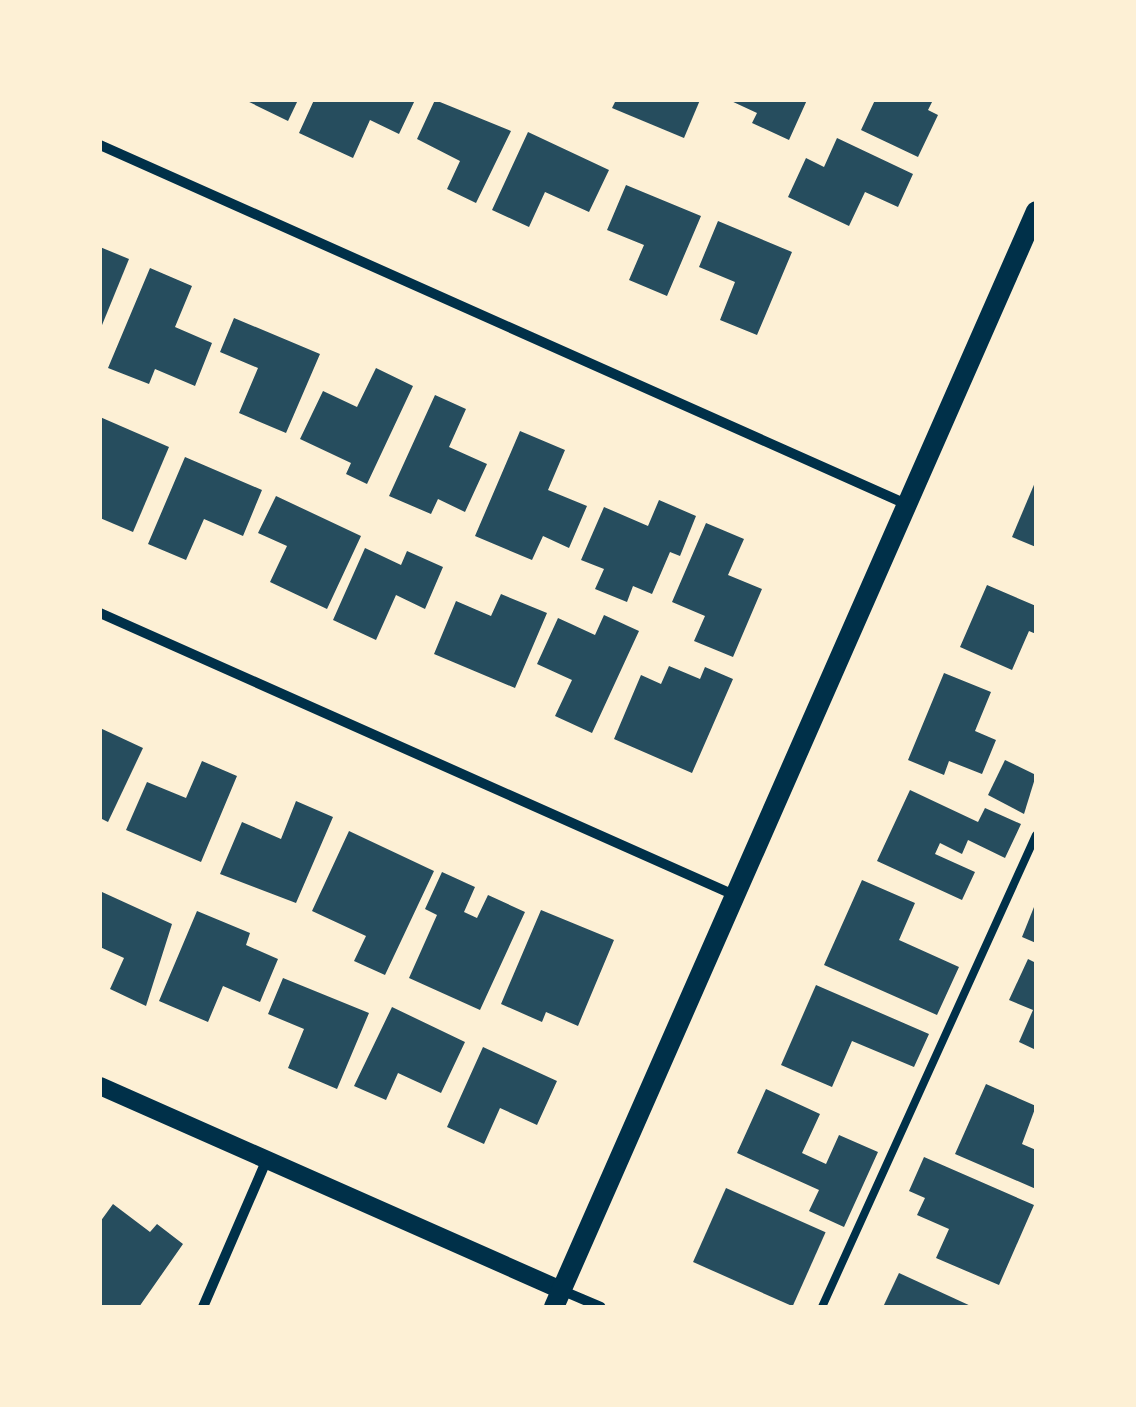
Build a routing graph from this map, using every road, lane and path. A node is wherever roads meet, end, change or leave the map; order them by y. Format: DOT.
graph roads {
  1 [pos="100,145"];
  2 [pos="1036,211"];
  3 [pos="906,504"];
  4 [pos="100,613"];
  5 [pos="1036,836"];
  6 [pos="734,896"];
  7 [pos="100,1086"];
  8 [pos="267,1160"];
  9 [pos="558,1298"];
  10 [pos="202,1307"];
  11 [pos="601,1307"];
  12 [pos="822,1307"];
  1 -- 3 [label="street"];
  2 -- 3 [label="main road"];
  3 -- 6 [label="main road"];
  4 -- 6 [label="street"];
  5 -- 12 [label="lane"];
  6 -- 9 [label="main road"];
  7 -- 8 [label="street"];
  8 -- 9 [label="street"];
  8 -- 10 [label="street"];
  9 -- 11 [label="street"];
}
